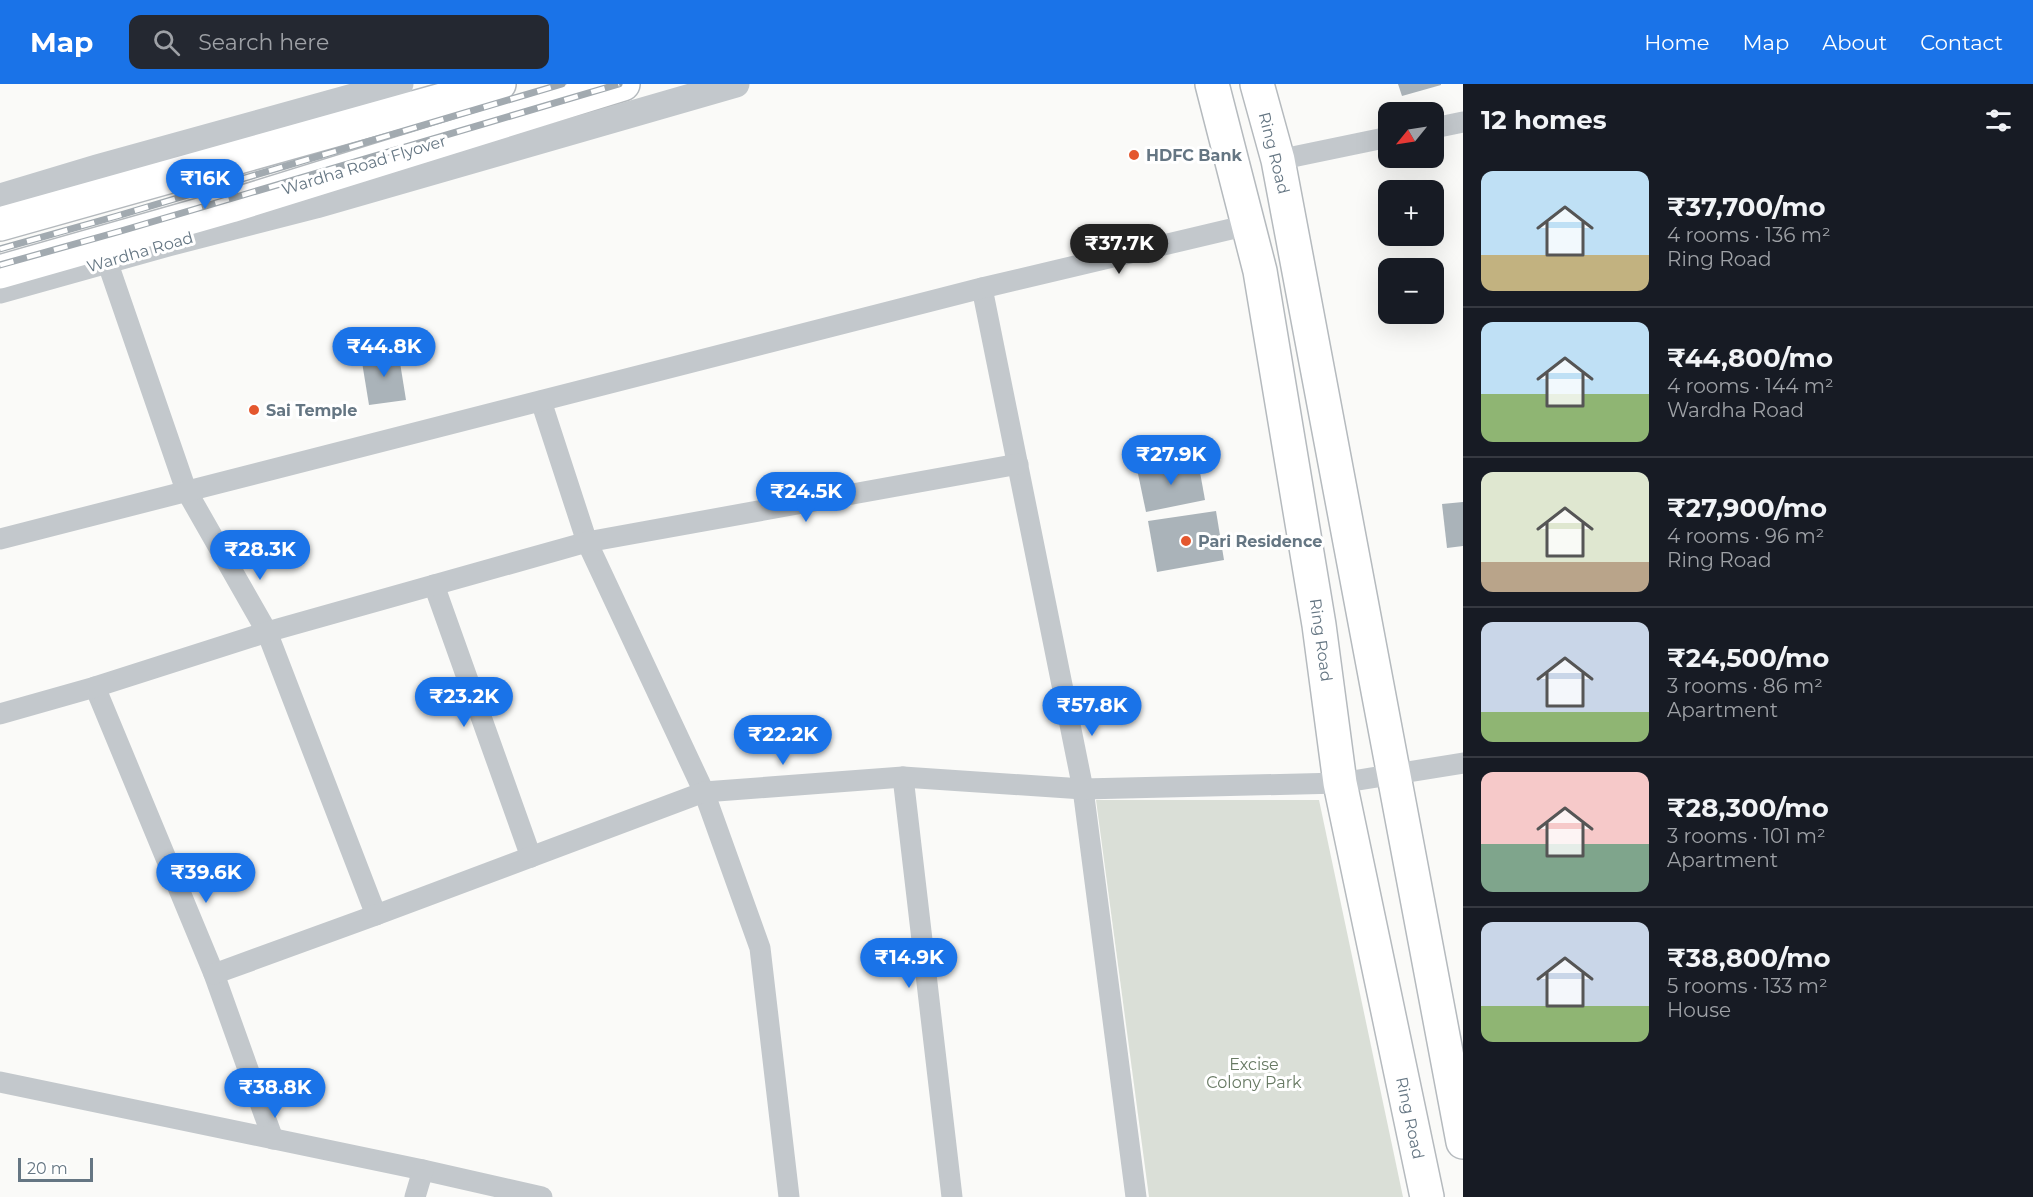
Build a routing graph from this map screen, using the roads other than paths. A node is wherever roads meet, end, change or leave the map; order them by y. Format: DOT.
graph roads {
  1 [pos="400,84"];
  2 [pos="499,84"];
  3 [pos="623,84"];
  4 [pos="736,84"];
  5 [pos="1212,84"];
  6 [pos="1257,84"];
  7 [pos="359,89"];
  8 [pos="1463,122"];
  9 [pos="1444,126"];
  10 [pos="1378,139"];
  11 [pos="1278,160"];
  12 [pos="0,197"];
  13 [pos="0,224"];
  14 [pos="1248,225"];
  15 [pos="106,261"];
  16 [pos="0,272"];
  17 [pos="982,288"];
  18 [pos="0,290"];
  19 [pos="541,401"];
  20 [pos="1018,464"];
  21 [pos="186,490"];
  22 [pos="0,539"];
  23 [pos="587,542"];
  24 [pos="434,585"];
  25 [pos="267,632"];
  26 [pos="95,687"];
  27 [pos="0,714"];
  28 [pos="1463,762"];
  29 [pos="1394,776"];
  30 [pos="903,777"];
  31 [pos="1340,783"];
  32 [pos="1083,789"];
  33 [pos="704,792"];
  34 [pos="531,857"];
  35 [pos="376,915"];
  36 [pos="214,974"];
  37 [pos="0,1082"];
  38 [pos="273,1139"];
  39 [pos="1463,1142"];
  40 [pos="423,1170"];
  41 [pos="415,1197"];
  42 [pos="542,1197"];
  43 [pos="789,1197"];
  44 [pos="952,1197"];
  45 [pos="1136,1197"];
  46 [pos="1427,1197"];
  1 -- 7 [label="street"];
  2 -- 13 [label="main road"];
  3 -- 16 [label="main road, Wardha Road Flyover"];
  4 -- 15 [label="street, Wardha Road"];
  5 -- 14 [label="main road, Ring Road"];
  6 -- 11 [label="main road, Ring Road"];
  7 -- 12 [label="street"];
  8 -- 9 [label="street"];
  10 -- 11 [label="street"];
  11 -- 29 [label="main road, Ring Road"];
  14 -- 17 [label="street"];
  14 -- 31 [label="main road, Ring Road"];
  15 -- 18 [label="street, Wardha Road"];
  15 -- 21 [label="street"];
  17 -- 19 [label="street"];
  17 -- 20 [label="street"];
  19 -- 21 [label="street"];
  19 -- 23 [label="street"];
  20 -- 23 [label="street"];
  20 -- 32 [label="street"];
  21 -- 22 [label="street"];
  21 -- 25 [label="street"];
  23 -- 24 [label="street"];
  23 -- 33 [label="street"];
  24 -- 25 [label="street"];
  24 -- 34 [label="street"];
  25 -- 26 [label="street"];
  25 -- 35 [label="street"];
  26 -- 27 [label="street"];
  26 -- 36 [label="street"];
  28 -- 29 [label="street"];
  29 -- 31 [label="street"];
  29 -- 39 [label="main road, Ring Road"];
  30 -- 32 [label="street"];
  30 -- 33 [label="street"];
  30 -- 44 [label="street"];
  31 -- 32 [label="street"];
  31 -- 46 [label="main road, Ring Road"];
  32 -- 45 [label="street"];
  33 -- 34 [label="street"];
  33 -- 43 [label="street"];
  34 -- 35 [label="street"];
  35 -- 36 [label="street"];
  36 -- 38 [label="street"];
  37 -- 38 [label="street"];
  38 -- 40 [label="street"];
  40 -- 41 [label="street"];
  40 -- 42 [label="street"];
}
